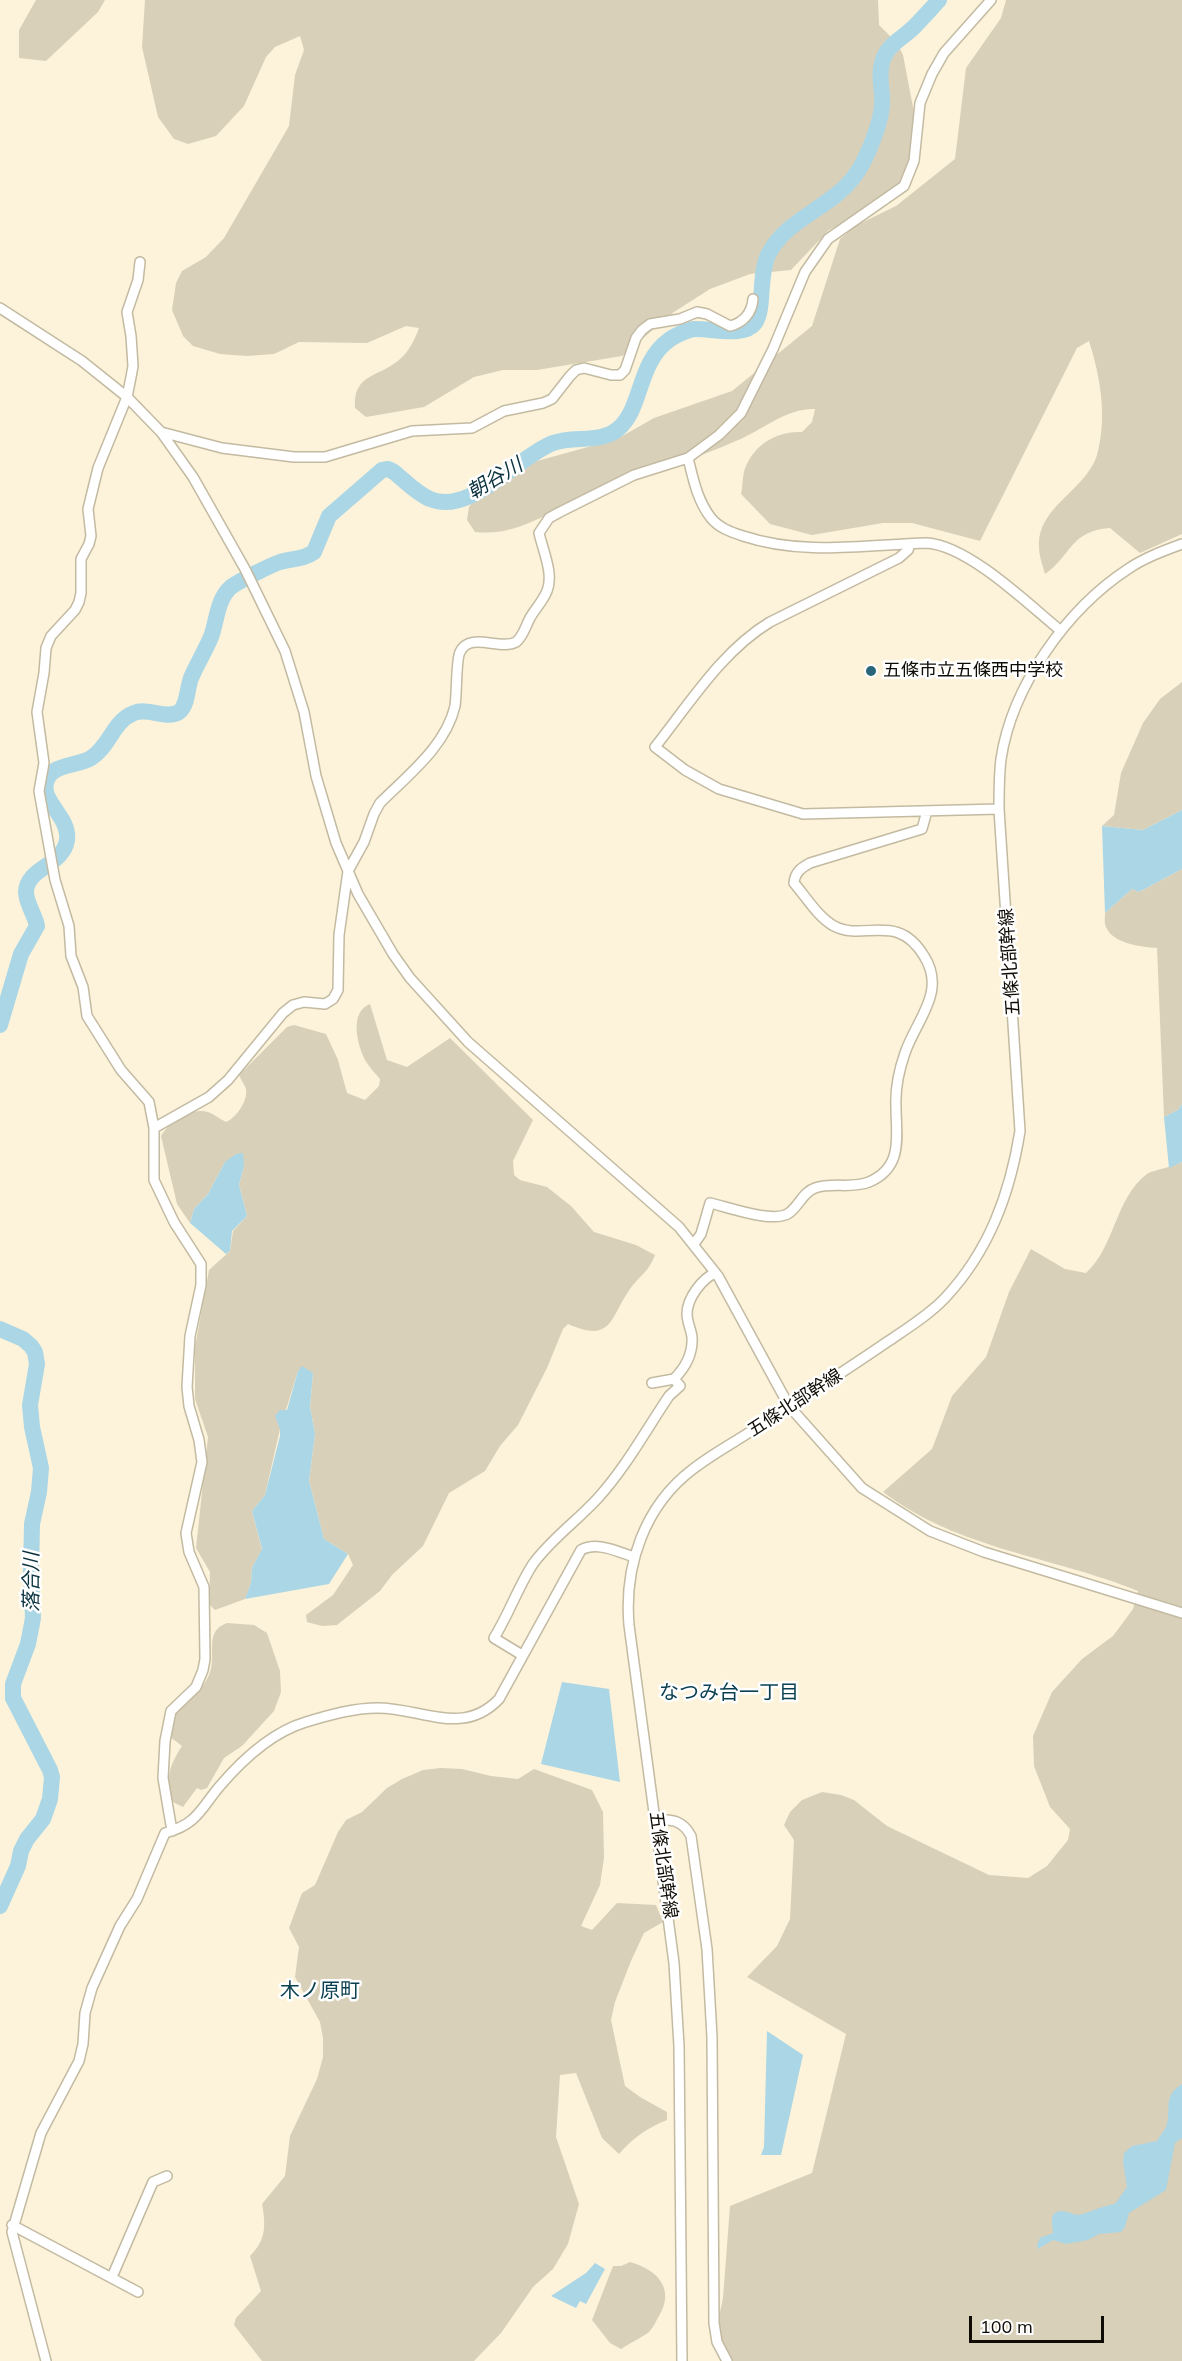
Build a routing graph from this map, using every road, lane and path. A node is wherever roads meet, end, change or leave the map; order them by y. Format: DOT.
graph roads {
  1 [pos="991,0"];
  2 [pos="140,262"];
  3 [pos="753,299"];
  4 [pos="0,308"];
  5 [pos="127,397"];
  6 [pos="161,432"];
  7 [pos="688,458"];
  8 [pos="910,544"];
  9 [pos="1182,544"];
  10 [pos="1061,631"];
  11 [pos="999,809"];
  12 [pos="927,811"];
  13 [pos="348,872"];
  14 [pos="154,1128"];
  15 [pos="694,1244"];
  16 [pos="715,1273"];
  17 [pos="677,1382"];
  18 [pos="652,1383"];
  19 [pos="789,1406"];
  20 [pos="634,1557"];
  21 [pos="1182,1613"];
  22 [pos="522,1655"];
  23 [pos="656,1820"];
  24 [pos="168,1832"];
  25 [pos="167,2176"];
  26 [pos="12,2225"];
  27 [pos="112,2277"];
  28 [pos="138,2292"];
  29 [pos="46,2361"];
  30 [pos="682,2361"];
  31 [pos="727,2361"];
  1 -- 7 [label="street"];
  2 -- 5 [label="street"];
  3 -- 6 [label="street"];
  4 -- 5 [label="street"];
  5 -- 6 [label="street"];
  5 -- 14 [label="street"];
  6 -- 13 [label="street"];
  7 -- 8 [label="street"];
  7 -- 13 [label="street"];
  8 -- 10 [label="street"];
  8 -- 12 [label="street"];
  9 -- 10 [label="street, 五條北部幹線"];
  10 -- 11 [label="street, 五條北部幹線"];
  11 -- 12 [label="street"];
  11 -- 19 [label="street, 五條北部幹線"];
  12 -- 15 [label="street"];
  13 -- 14 [label="street"];
  13 -- 15 [label="street"];
  14 -- 24 [label="street"];
  15 -- 16 [label="street"];
  16 -- 17 [label="street"];
  16 -- 19 [label="street"];
  17 -- 18 [label="street"];
  17 -- 22 [label="street"];
  19 -- 20 [label="street, 五條北部幹線"];
  19 -- 21 [label="street"];
  20 -- 22 [label="street"];
  20 -- 23 [label="street, 五條北部幹線"];
  22 -- 24 [label="street"];
  23 -- 30 [label="street, 五條北部幹線"];
  23 -- 31 [label="street"];
  24 -- 26 [label="street"];
  25 -- 27 [label="street"];
  26 -- 27 [label="street"];
  26 -- 29 [label="street"];
  27 -- 28 [label="street"];
}
